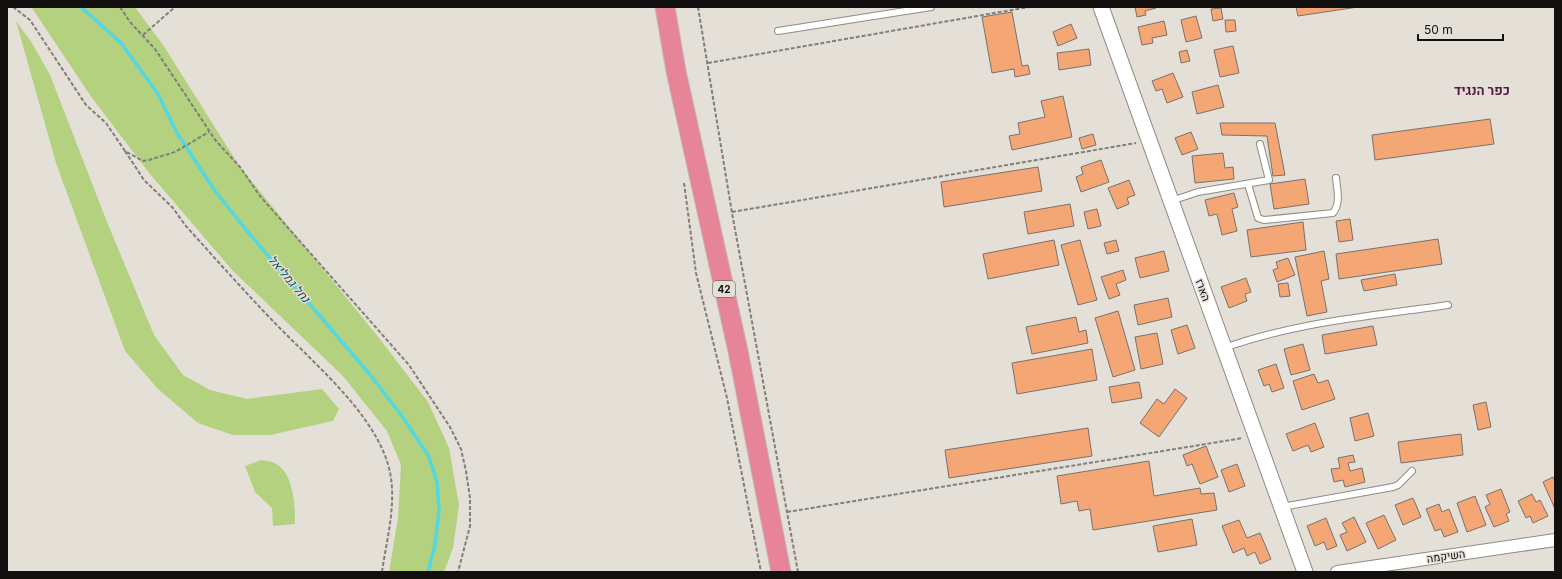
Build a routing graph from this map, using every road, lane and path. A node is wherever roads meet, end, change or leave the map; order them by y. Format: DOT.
graph roads {
  1 [pos="13,7"];
  2 [pos="120,7"];
  3 [pos="175,7"];
  4 [pos="665,7"];
  5 [pos="698,7"];
  6 [pos="931,7"];
  7 [pos="1029,7"];
  8 [pos="1101,7"];
  9 [pos="778,31"];
  10 [pos="142,35"];
  11 [pos="708,63"];
  12 [pos="209,132"];
  13 [pos="1149,140"];
  14 [pos="1260,144"];
  15 [pos="125,151"];
  16 [pos="1336,178"];
  17 [pos="684,182"];
  18 [pos="1248,184"];
  19 [pos="1171,201"];
  20 [pos="732,212"];
  21 [pos="1448,305"];
  22 [pos="1224,348"];
  23 [pos="1254,431"];
  24 [pos="1412,471"];
  25 [pos="1282,507"];
  26 [pos="787,512"];
  27 [pos="1555,540"];
  28 [pos="382,572"];
  29 [pos="458,572"];
  30 [pos="761,572"];
  31 [pos="781,572"];
  32 [pos="798,572"];
  33 [pos="1303,572"];
  34 [pos="1337,572"];
  1 -- 15 [label="path"];
  2 -- 10 [label="path"];
  3 -- 10 [label="path"];
  4 -- 31 [label="highway, 42"];
  5 -- 11 [label="path"];
  6 -- 9 [label="lane"];
  7 -- 11 [label="path"];
  8 -- 13 [label="street, הארז"];
  10 -- 12 [label="path"];
  11 -- 20 [label="path"];
  12 -- 15 [label="path"];
  12 -- 29 [label="path"];
  13 -- 19 [label="street, הארז"];
  13 -- 20 [label="path"];
  14 -- 18 [label="lane"];
  15 -- 28 [label="path"];
  16 -- 18 [label="lane"];
  17 -- 30 [label="path"];
  18 -- 19 [label="lane"];
  19 -- 22 [label="street, הארז"];
  20 -- 26 [label="path"];
  21 -- 22 [label="lane"];
  22 -- 23 [label="street, הארז"];
  23 -- 25 [label="street, הארז"];
  23 -- 26 [label="path"];
  24 -- 25 [label="lane"];
  25 -- 33 [label="street, הארז"];
  26 -- 32 [label="path"];
  27 -- 34 [label="street, השיקמה"];
}
